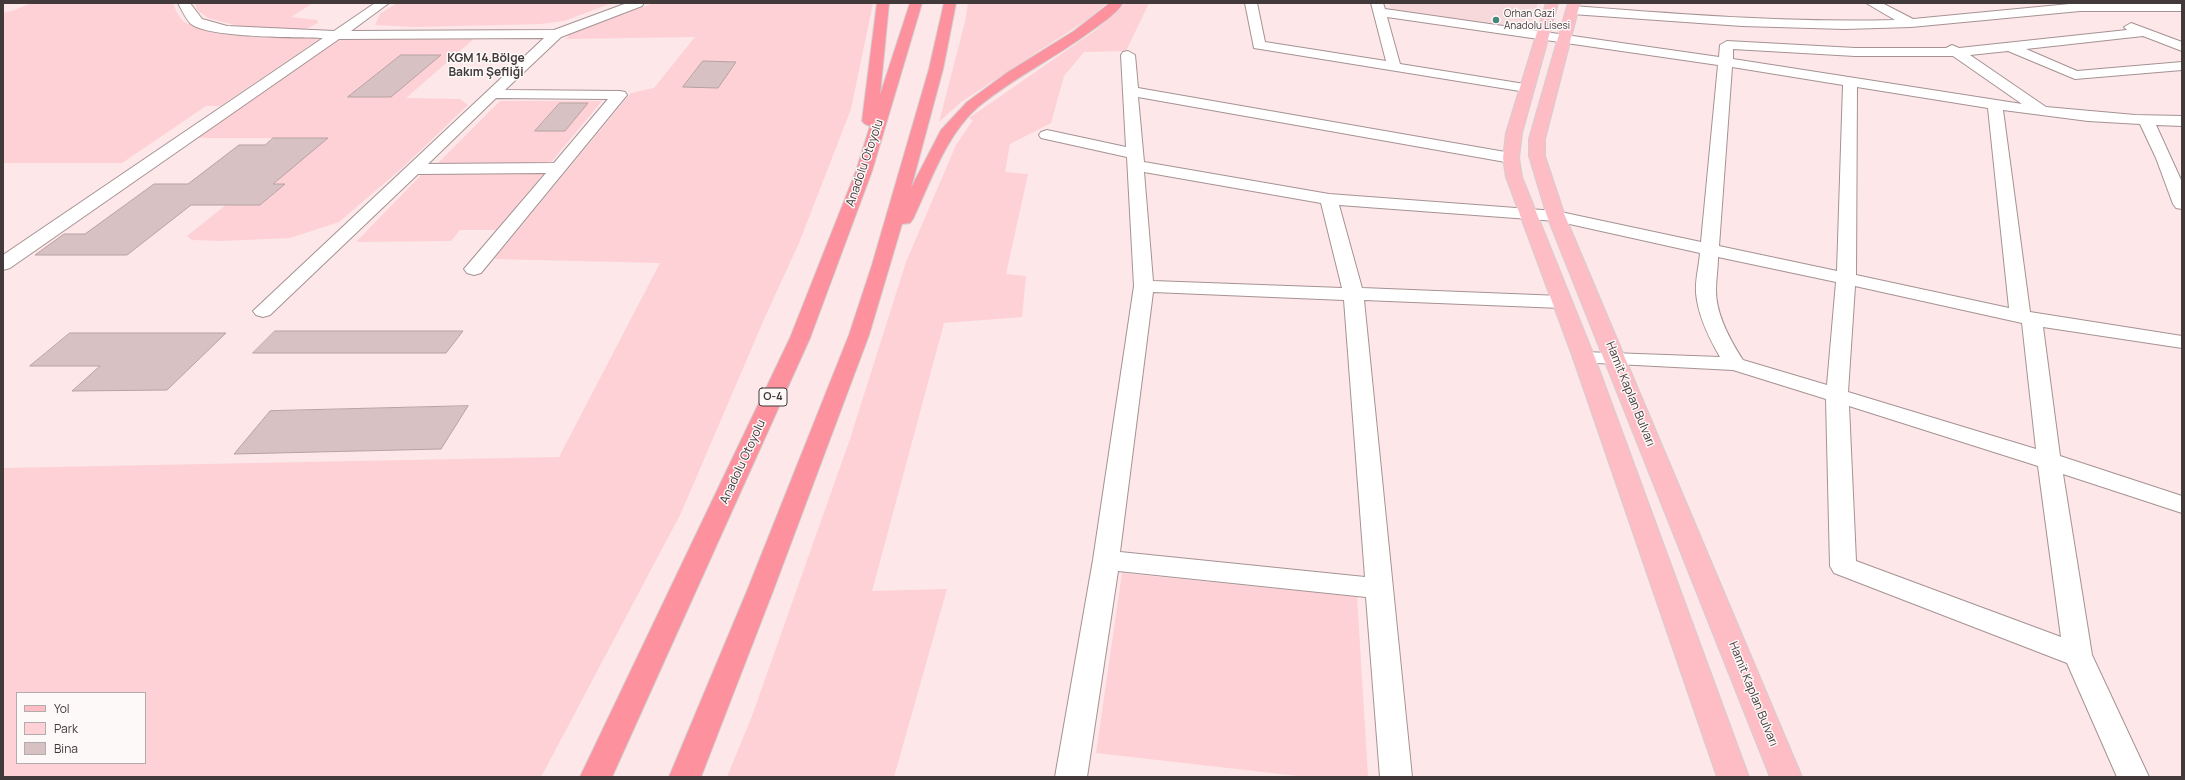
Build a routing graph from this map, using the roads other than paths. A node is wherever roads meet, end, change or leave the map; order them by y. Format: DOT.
graph roads {
  1 [pos="184,3"];
  2 [pos="383,3"];
  3 [pos="638,3"];
  4 [pos="883,3"];
  5 [pos="916,3"];
  6 [pos="950,3"];
  7 [pos="1118,3"];
  8 [pos="1251,3"];
  9 [pos="1639,3"];
  10 [pos="1872,3"];
  11 [pos="2066,3"];
  12 [pos="1566,5"];
  13 [pos="1378,7"];
  14 [pos="2080,7"];
  15 [pos="2182,7"];
  16 [pos="1646,15"];
  17 [pos="1911,23"];
  18 [pos="2145,32"];
  19 [pos="556,34"];
  20 [pos="335,35"];
  21 [pos="1542,36"];
  22 [pos="1564,37"];
  23 [pos="2012,47"];
  24 [pos="2182,47"];
  25 [pos="1957,52"];
  26 [pos="1128,55"];
  27 [pos="1724,61"];
  28 [pos="2182,66"];
  29 [pos="1394,67"];
  30 [pos="1850,81"];
  31 [pos="1526,88"];
  32 [pos="1129,91"];
  33 [pos="491,94"];
  34 [pos="1995,105"];
  35 [pos="2046,112"];
  36 [pos="2146,121"];
  37 [pos="2182,122"];
  38 [pos="1047,135"];
  39 [pos="1511,158"];
  40 [pos="1135,160"];
  41 [pos="558,168"];
  42 [pos="413,169"];
  43 [pos="864,171"];
  44 [pos="1329,199"];
  45 [pos="2182,204"];
  46 [pos="1526,212"];
  47 [pos="1556,216"];
  48 [pos="1709,249"];
  49 [pos="3,264"];
  50 [pos="881,265"];
  51 [pos="474,268"];
  52 [pos="1846,278"];
  53 [pos="1144,286"];
  54 [pos="1353,293"];
  55 [pos="1561,302"];
  56 [pos="263,311"];
  57 [pos="2026,317"];
  58 [pos="2182,342"];
  59 [pos="1584,358"];
  60 [pos="1616,360"];
  61 [pos="1735,364"];
  62 [pos="1837,394"];
  63 [pos="2050,461"];
  64 [pos="2182,504"];
  65 [pos="1106,560"];
  66 [pos="1379,588"];
  67 [pos="2078,655"];
  68 [pos="596,777"];
  69 [pos="685,777"];
  70 [pos="1071,777"];
  71 [pos="1396,777"];
  72 [pos="1734,777"];
  73 [pos="1786,777"];
  74 [pos="2133,777"];
  1 -- 20 [label="street"];
  2 -- 20 [label="street"];
  3 -- 19 [label="street"];
  4 -- 43 [label="highway"];
  5 -- 43 [label="highway, Anadolu Otoyolu / O-4"];
  6 -- 50 [label="highway"];
  7 -- 50 [label="highway"];
  8 -- 29 [label="street"];
  9 -- 16 [label="street"];
  10 -- 17 [label="street"];
  11 -- 14 [label="street"];
  12 -- 16 [label="street"];
  12 -- 21 [label="main road"];
  12 -- 22 [label="main road, Hamit Kaplan Bulvarı"];
  13 -- 21 [label="street"];
  13 -- 29 [label="street"];
  14 -- 15 [label="street"];
  14 -- 17 [label="street"];
  14 -- 18 [label="street"];
  16 -- 17 [label="street"];
  17 -- 25 [label="street"];
  18 -- 23 [label="street"];
  18 -- 24 [label="street"];
  19 -- 20 [label="street"];
  19 -- 33 [label="street"];
  20 -- 49 [label="street"];
  21 -- 22 [label="street"];
  21 -- 31 [label="main road"];
  22 -- 27 [label="street"];
  22 -- 47 [label="main road, Hamit Kaplan Bulvarı"];
  23 -- 25 [label="street"];
  23 -- 28 [label="street"];
  25 -- 27 [label="street"];
  25 -- 35 [label="street"];
  26 -- 32 [label="street"];
  27 -- 30 [label="street"];
  27 -- 48 [label="street"];
  29 -- 31 [label="street"];
  30 -- 34 [label="street"];
  30 -- 52 [label="street"];
  31 -- 39 [label="main road"];
  32 -- 39 [label="street"];
  32 -- 40 [label="street"];
  33 -- 41 [label="street"];
  33 -- 42 [label="street"];
  34 -- 35 [label="street"];
  34 -- 57 [label="street"];
  35 -- 36 [label="street"];
  36 -- 37 [label="street"];
  36 -- 45 [label="street"];
  38 -- 40 [label="street"];
  39 -- 46 [label="main road"];
  40 -- 44 [label="street"];
  40 -- 53 [label="street"];
  41 -- 42 [label="street"];
  41 -- 51 [label="street"];
  42 -- 56 [label="street"];
  43 -- 68 [label="highway, Anadolu Otoyolu / O-4"];
  44 -- 46 [label="street"];
  44 -- 54 [label="street"];
  46 -- 47 [label="street"];
  46 -- 55 [label="main road"];
  47 -- 48 [label="street"];
  47 -- 60 [label="main road, Hamit Kaplan Bulvarı"];
  48 -- 52 [label="street"];
  48 -- 61 [label="street"];
  50 -- 69 [label="highway"];
  52 -- 57 [label="street"];
  52 -- 62 [label="street"];
  53 -- 54 [label="street"];
  53 -- 65 [label="street"];
  54 -- 55 [label="street"];
  54 -- 66 [label="street"];
  55 -- 59 [label="main road"];
  57 -- 58 [label="street"];
  57 -- 63 [label="street"];
  59 -- 60 [label="street"];
  59 -- 72 [label="main road"];
  60 -- 61 [label="street"];
  60 -- 73 [label="main road, Hamit Kaplan Bulvarı"];
  61 -- 62 [label="street"];
  62 -- 63 [label="street"];
  62 -- 67 [label="street"];
  63 -- 64 [label="street"];
  63 -- 67 [label="street"];
  65 -- 66 [label="street"];
  65 -- 70 [label="street"];
  66 -- 71 [label="street"];
  67 -- 74 [label="street"];
}
